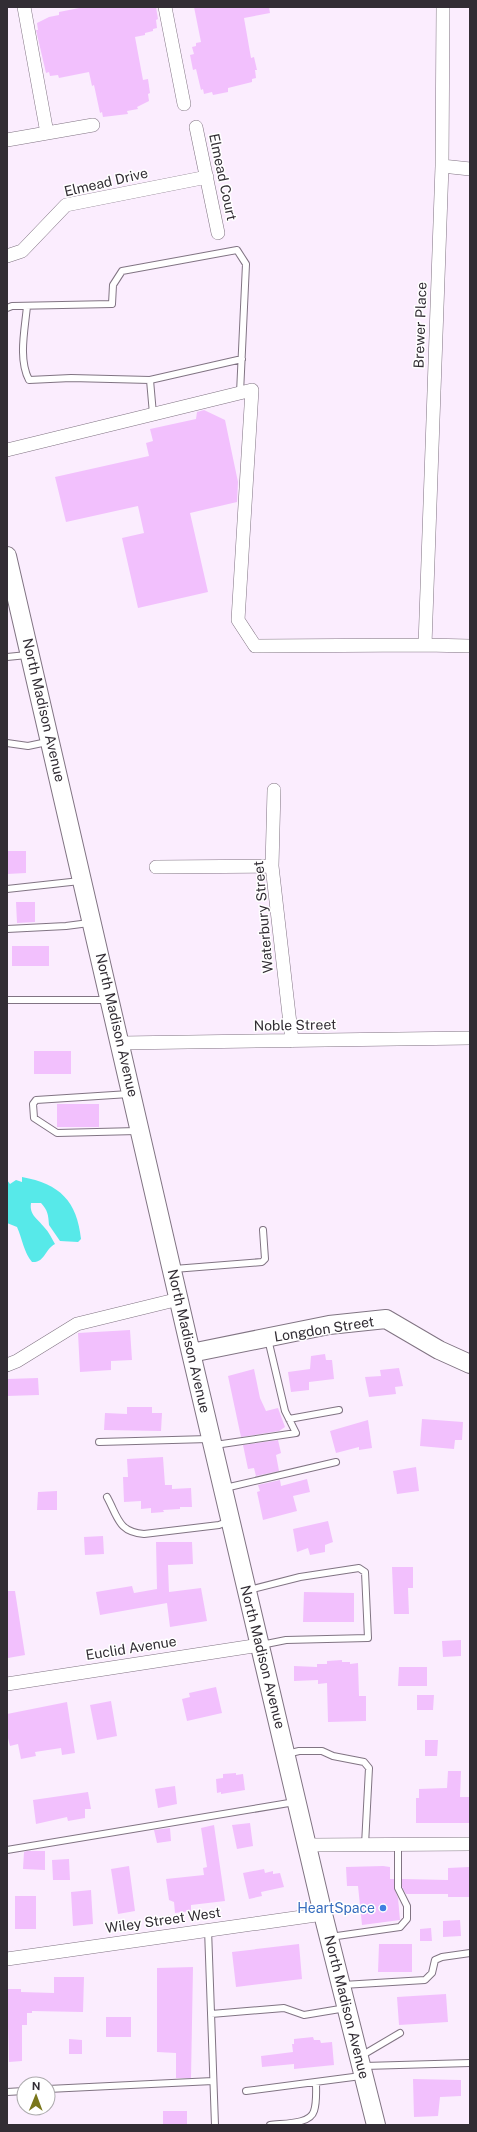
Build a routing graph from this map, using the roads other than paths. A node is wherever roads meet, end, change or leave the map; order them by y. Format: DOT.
graph roads {
  1 [pos="24,7"];
  2 [pos="166,7"];
  3 [pos="442,7"];
  4 [pos="184,104"];
  5 [pos="94,125"];
  6 [pos="196,127"];
  7 [pos="47,133"];
  8 [pos="7,140"];
  9 [pos="442,166"];
  10 [pos="470,169"];
  11 [pos="207,177"];
  12 [pos="218,233"];
  13 [pos="7,256"];
  14 [pos="27,306"];
  15 [pos="7,308"];
  16 [pos="242,359"];
  17 [pos="150,380"];
  18 [pos="240,393"];
  19 [pos="153,414"];
  20 [pos="7,450"];
  21 [pos="7,556"];
  22 [pos="425,645"];
  23 [pos="470,646"];
  24 [pos="31,655"];
  25 [pos="7,657"];
  26 [pos="51,742"];
  27 [pos="7,743"];
  28 [pos="274,790"];
  29 [pos="272,866"];
  30 [pos="156,867"];
  31 [pos="83,880"];
  32 [pos="7,889"];
  33 [pos="93,922"];
  34 [pos="7,929"];
  35 [pos="7,1000"];
  36 [pos="111,1000"];
  37 [pos="470,1038"];
  38 [pos="292,1041"];
  39 [pos="121,1042"];
  40 [pos="132,1094"];
  41 [pos="141,1131"];
  42 [pos="263,1230"];
  43 [pos="172,1269"];
  44 [pos="179,1299"];
  45 [pos="268,1338"];
  46 [pos="191,1353"];
  47 [pos="470,1364"];
  48 [pos="7,1365"];
  49 [pos="338,1410"];
  50 [pos="289,1419"];
  51 [pos="99,1442"];
  52 [pos="212,1442"];
  53 [pos="336,1462"];
  54 [pos="223,1489"];
  55 [pos="107,1497"];
  56 [pos="231,1520"];
  57 [pos="247,1591"];
  58 [pos="260,1645"];
  59 [pos="7,1684"];
  60 [pos="287,1754"];
  61 [pos="298,1802"];
  62 [pos="365,1844"];
  63 [pos="470,1844"];
  64 [pos="308,1845"];
  65 [pos="398,1845"];
  66 [pos="7,1850"];
  67 [pos="324,1914"];
  68 [pos="208,1929"];
  69 [pos="330,1937"];
  70 [pos="470,1954"];
  71 [pos="7,1959"];
  72 [pos="341,1985"];
  73 [pos="347,2008"];
  74 [pos="211,2014"];
  75 [pos="400,2033"];
  76 [pos="470,2063"];
  77 [pos="362,2066"];
  78 [pos="213,2081"];
  79 [pos="316,2082"];
  80 [pos="56,2090"];
  81 [pos="246,2091"];
  82 [pos="215,2125"];
  83 [pos="270,2125"];
  84 [pos="376,2125"];
  1 -- 7 [label="street"];
  2 -- 4 [label="street"];
  3 -- 9 [label="street, Brewer Place"];
  5 -- 7 [label="street"];
  6 -- 11 [label="street, Elmead Court"];
  7 -- 8 [label="street"];
  9 -- 10 [label="street"];
  9 -- 22 [label="street, Brewer Place"];
  11 -- 12 [label="street, Elmead Court"];
  11 -- 13 [label="street, Elmead Drive"];
  14 -- 15 [label="lane"];
  14 -- 16 [label="lane"];
  14 -- 17 [label="lane"];
  16 -- 17 [label="lane"];
  16 -- 18 [label="lane"];
  17 -- 19 [label="lane"];
  18 -- 19 [label="street"];
  18 -- 22 [label="street"];
  19 -- 20 [label="street"];
  21 -- 24 [label="main road, North Madison Avenue"];
  22 -- 23 [label="street"];
  24 -- 25 [label="lane"];
  24 -- 26 [label="main road, North Madison Avenue"];
  26 -- 27 [label="lane"];
  26 -- 31 [label="main road, North Madison Avenue"];
  28 -- 29 [label="street, Waterbury Street"];
  29 -- 30 [label="street"];
  29 -- 38 [label="street, Waterbury Street"];
  31 -- 32 [label="lane"];
  31 -- 33 [label="main road, North Madison Avenue"];
  33 -- 34 [label="lane"];
  33 -- 36 [label="main road, North Madison Avenue"];
  35 -- 36 [label="lane"];
  36 -- 39 [label="main road, North Madison Avenue"];
  37 -- 38 [label="street, Noble Street"];
  38 -- 39 [label="street, Noble Street"];
  39 -- 40 [label="main road, North Madison Avenue"];
  40 -- 41 [label="main road, North Madison Avenue"];
  40 -- 41 [label="lane"];
  41 -- 43 [label="main road, North Madison Avenue"];
  42 -- 43 [label="lane"];
  43 -- 44 [label="main road, North Madison Avenue"];
  44 -- 46 [label="main road, North Madison Avenue"];
  44 -- 48 [label="street"];
  45 -- 46 [label="main road, Longdon Street"];
  45 -- 47 [label="main road, Longdon Street"];
  45 -- 50 [label="lane"];
  46 -- 52 [label="main road, North Madison Avenue"];
  49 -- 50 [label="lane"];
  50 -- 52 [label="lane"];
  51 -- 52 [label="lane"];
  52 -- 54 [label="main road, North Madison Avenue"];
  53 -- 54 [label="lane"];
  54 -- 56 [label="main road, North Madison Avenue"];
  55 -- 56 [label="lane"];
  56 -- 57 [label="main road, North Madison Avenue"];
  57 -- 58 [label="main road, North Madison Avenue"];
  57 -- 58 [label="lane"];
  58 -- 59 [label="street, Euclid Avenue"];
  58 -- 60 [label="main road, North Madison Avenue"];
  60 -- 61 [label="main road, North Madison Avenue"];
  60 -- 62 [label="lane"];
  61 -- 64 [label="main road, North Madison Avenue"];
  61 -- 66 [label="lane"];
  62 -- 64 [label="street"];
  62 -- 65 [label="street"];
  63 -- 65 [label="street"];
  64 -- 67 [label="main road, North Madison Avenue"];
  65 -- 69 [label="lane"];
  67 -- 68 [label="street, Wiley Street West"];
  67 -- 69 [label="main road, North Madison Avenue"];
  68 -- 71 [label="street, Wiley Street West"];
  68 -- 74 [label="lane"];
  69 -- 72 [label="main road, North Madison Avenue"];
  70 -- 72 [label="lane"];
  72 -- 73 [label="main road, North Madison Avenue"];
  73 -- 74 [label="lane"];
  73 -- 77 [label="main road, North Madison Avenue"];
  74 -- 78 [label="lane"];
  75 -- 77 [label="lane"];
  76 -- 77 [label="lane"];
  77 -- 79 [label="lane"];
  77 -- 84 [label="main road, North Madison Avenue"];
  78 -- 80 [label="lane"];
  78 -- 82 [label="lane"];
  79 -- 81 [label="lane"];
  79 -- 83 [label="lane"];
}
